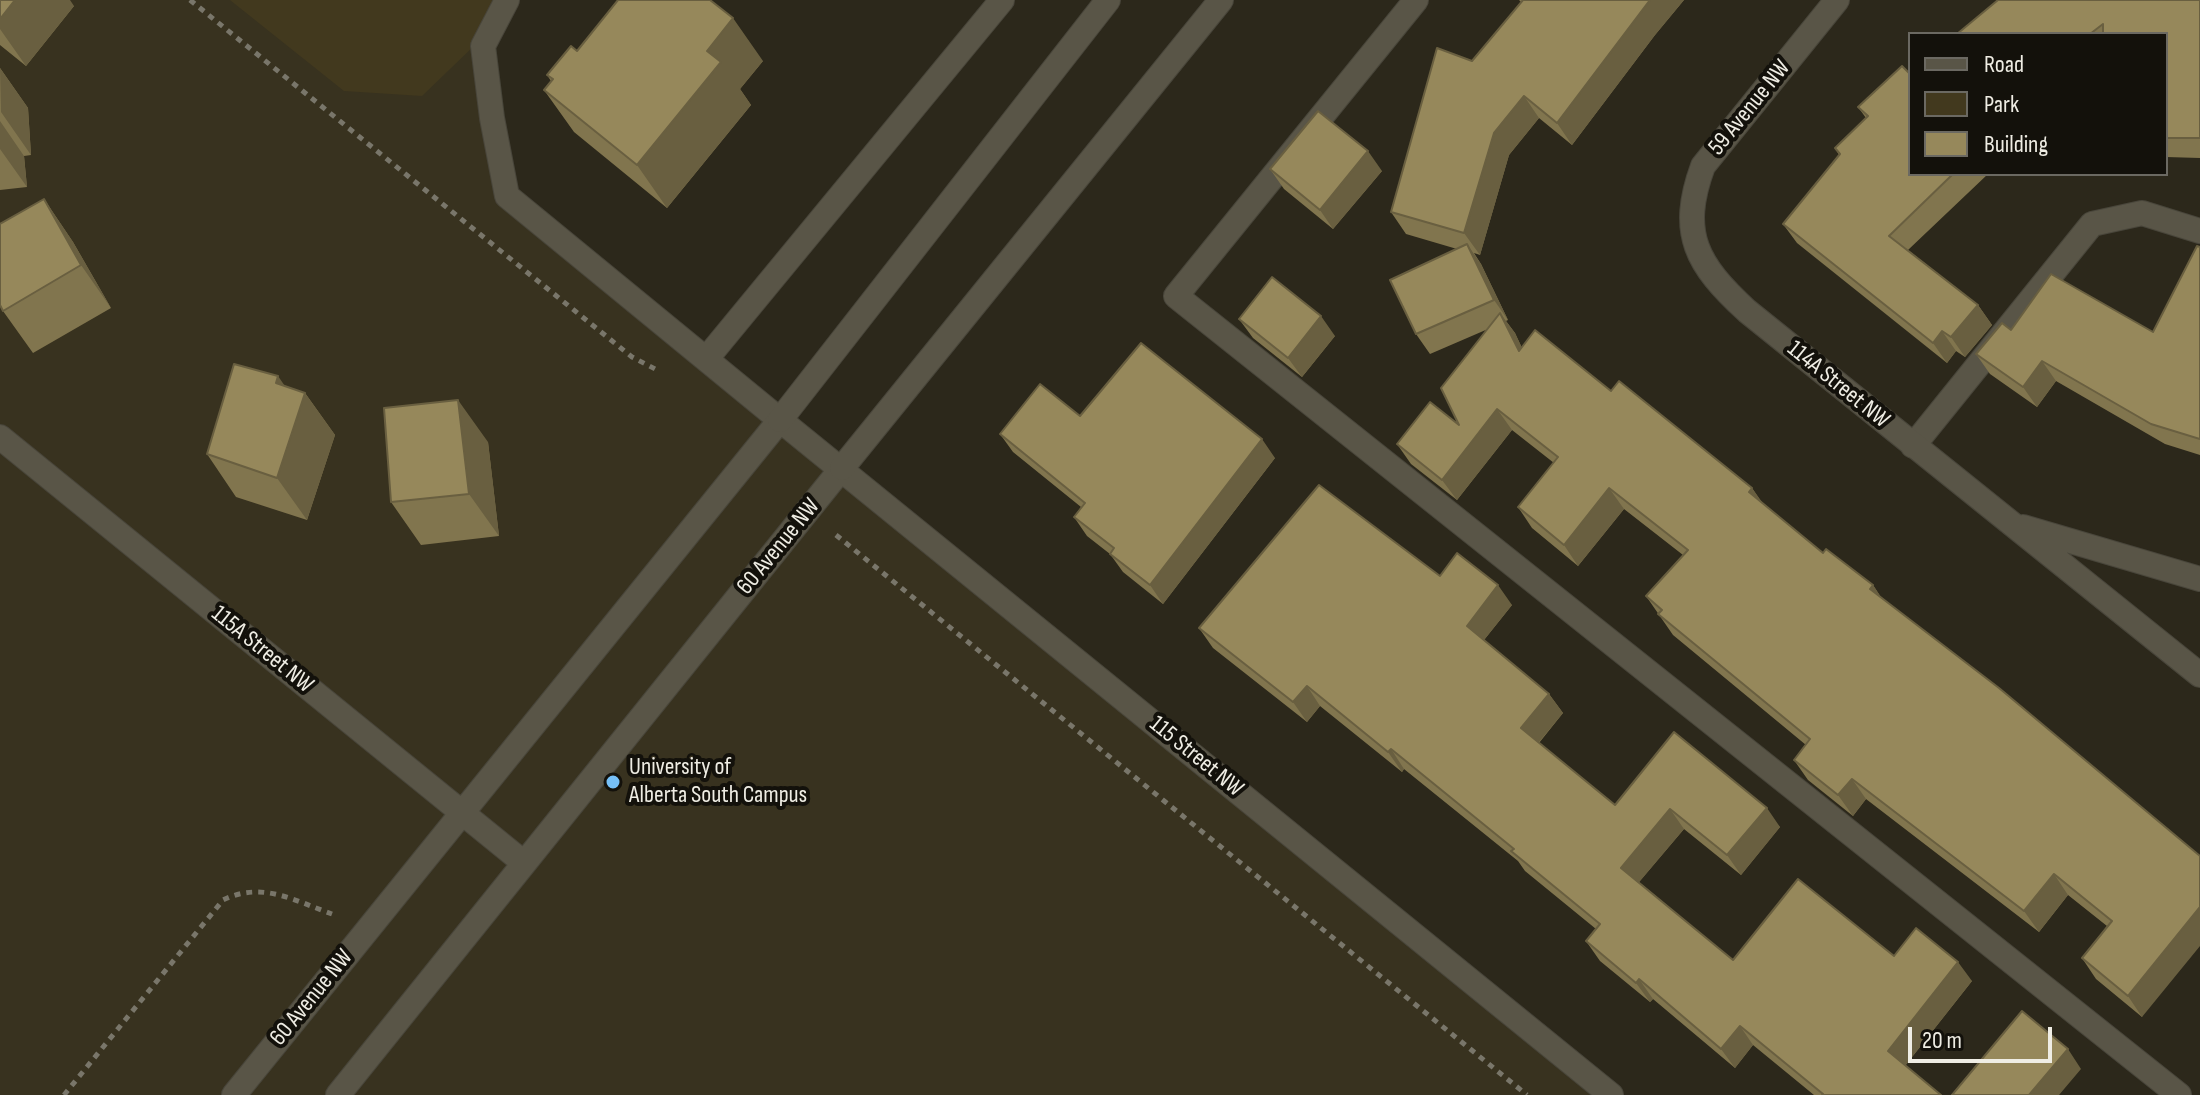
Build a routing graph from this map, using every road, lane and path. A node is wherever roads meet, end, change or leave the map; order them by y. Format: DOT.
graph roads {
  1 [pos="190,0"];
  2 [pos="507,0"];
  3 [pos="1002,0"];
  4 [pos="1108,0"];
  5 [pos="1221,0"];
  6 [pos="1416,0"];
  7 [pos="1837,0"];
  8 [pos="1690,229"];
  9 [pos="2200,231"];
  10 [pos="707,358"];
  11 [pos="664,373"];
  12 [pos="780,420"];
  13 [pos="0,437"];
  14 [pos="1913,446"];
  15 [pos="842,468"];
  16 [pos="2009,523"];
  17 [pos="844,543"];
  18 [pos="2200,579"];
  19 [pos="2200,675"];
  20 [pos="461,811"];
  21 [pos="524,863"];
  22 [pos="369,926"];
  23 [pos="64,1095"];
  24 [pos="234,1095"];
  25 [pos="338,1095"];
  26 [pos="1527,1095"];
  27 [pos="1611,1095"];
  28 [pos="2179,1095"];
  1 -- 11 [label="path"];
  2 -- 10 [label="street, 115 Street NW"];
  3 -- 10 [label="street"];
  4 -- 12 [label="street, 60 Avenue NW"];
  5 -- 15 [label="street, 60 Avenue NW"];
  6 -- 28 [label="street"];
  7 -- 8 [label="street, 59 Avenue NW"];
  8 -- 14 [label="street, 114A Street NW"];
  9 -- 14 [label="street"];
  10 -- 12 [label="street, 115 Street NW"];
  12 -- 15 [label="street, 115 Street NW"];
  12 -- 20 [label="street, 60 Avenue NW"];
  13 -- 20 [label="street, 115A Street NW"];
  14 -- 16 [label="street, 114A Street NW"];
  15 -- 21 [label="street, 60 Avenue NW"];
  15 -- 27 [label="street, 115 Street NW"];
  16 -- 18 [label="street, 114A Street NW"];
  16 -- 19 [label="street, 114A Street NW"];
  17 -- 26 [label="path"];
  20 -- 21 [label="street, 115A Street NW"];
  20 -- 22 [label="street, 60 Avenue NW"];
  21 -- 25 [label="street, 60 Avenue NW"];
  22 -- 23 [label="path"];
  22 -- 24 [label="street, 60 Avenue NW"];
}
